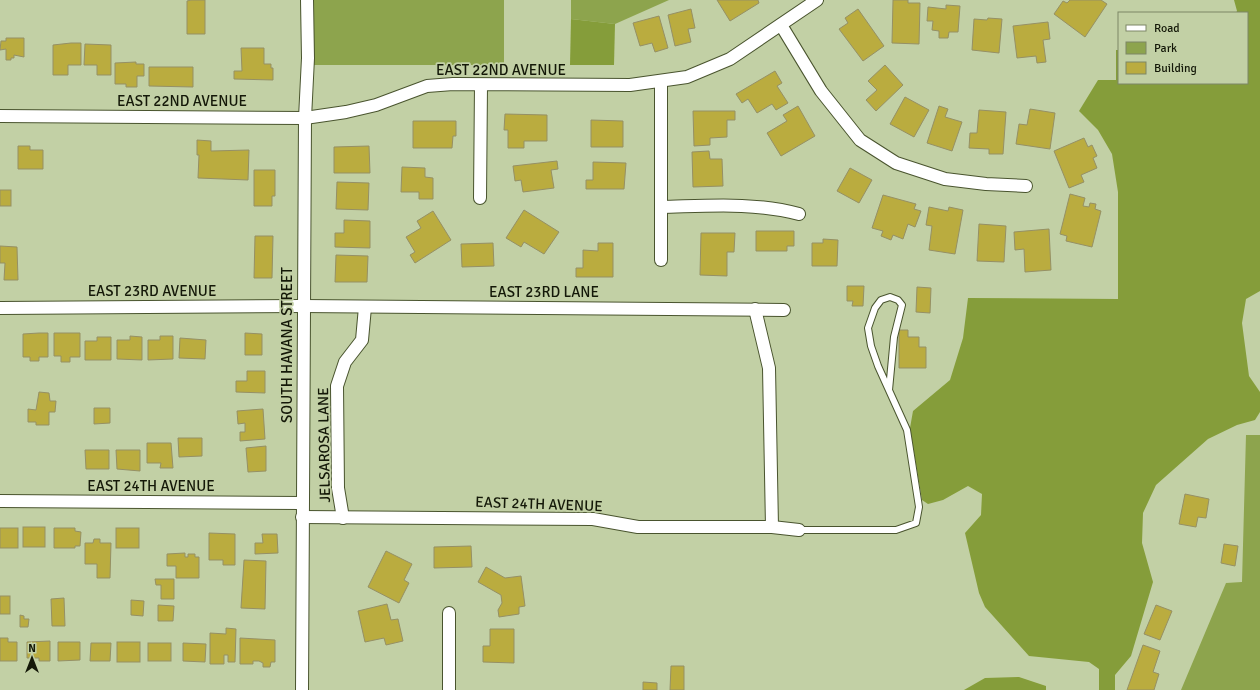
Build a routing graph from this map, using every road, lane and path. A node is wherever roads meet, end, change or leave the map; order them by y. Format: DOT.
graph roads {
  1 [pos="307,0"];
  2 [pos="817,0"];
  3 [pos="781,25"];
  4 [pos="661,81"];
  5 [pos="481,85"];
  6 [pos="0,116"];
  7 [pos="305,118"];
  8 [pos="1026,186"];
  9 [pos="480,198"];
  10 [pos="661,207"];
  11 [pos="799,214"];
  12 [pos="661,260"];
  13 [pos="303,306"];
  14 [pos="365,307"];
  15 [pos="0,308"];
  16 [pos="755,310"];
  17 [pos="784,310"];
  18 [pos="889,390"];
  19 [pos="0,501"];
  20 [pos="302,503"];
  21 [pos="302,517"];
  22 [pos="343,518"];
  23 [pos="772,527"];
  24 [pos="799,530"];
  25 [pos="449,613"];
  26 [pos="302,690"];
  27 [pos="449,690"];
  1 -- 7 [label="street, SOUTH HAVANA STREET"];
  2 -- 3 [label="street, EAST 22ND AVENUE"];
  3 -- 4 [label="street, EAST 22ND AVENUE"];
  3 -- 8 [label="street"];
  4 -- 5 [label="street, EAST 22ND AVENUE"];
  4 -- 10 [label="street"];
  5 -- 7 [label="street, EAST 22ND AVENUE"];
  5 -- 9 [label="street"];
  6 -- 7 [label="street, EAST 22ND AVENUE"];
  7 -- 13 [label="street, SOUTH HAVANA STREET"];
  10 -- 11 [label="street"];
  10 -- 12 [label="street"];
  13 -- 14 [label="street, EAST 23RD LANE"];
  13 -- 15 [label="street, EAST 23RD AVENUE"];
  13 -- 20 [label="street, SOUTH HAVANA STREET"];
  14 -- 16 [label="street, EAST 23RD LANE"];
  14 -- 22 [label="street, JELSAROSA LANE"];
  16 -- 17 [label="street, EAST 23RD LANE"];
  16 -- 23 [label="street"];
  18 -- 18 [label="lane"];
  18 -- 24 [label="lane"];
  19 -- 20 [label="street, EAST 24TH AVENUE"];
  20 -- 21 [label="street, SOUTH HAVANA STREET"];
  21 -- 22 [label="street, EAST 24TH AVENUE"];
  21 -- 26 [label="street, SOUTH HAVANA STREET"];
  22 -- 23 [label="street, EAST 24TH AVENUE"];
  23 -- 24 [label="street, EAST 24TH AVENUE"];
  25 -- 27 [label="street"];
}
